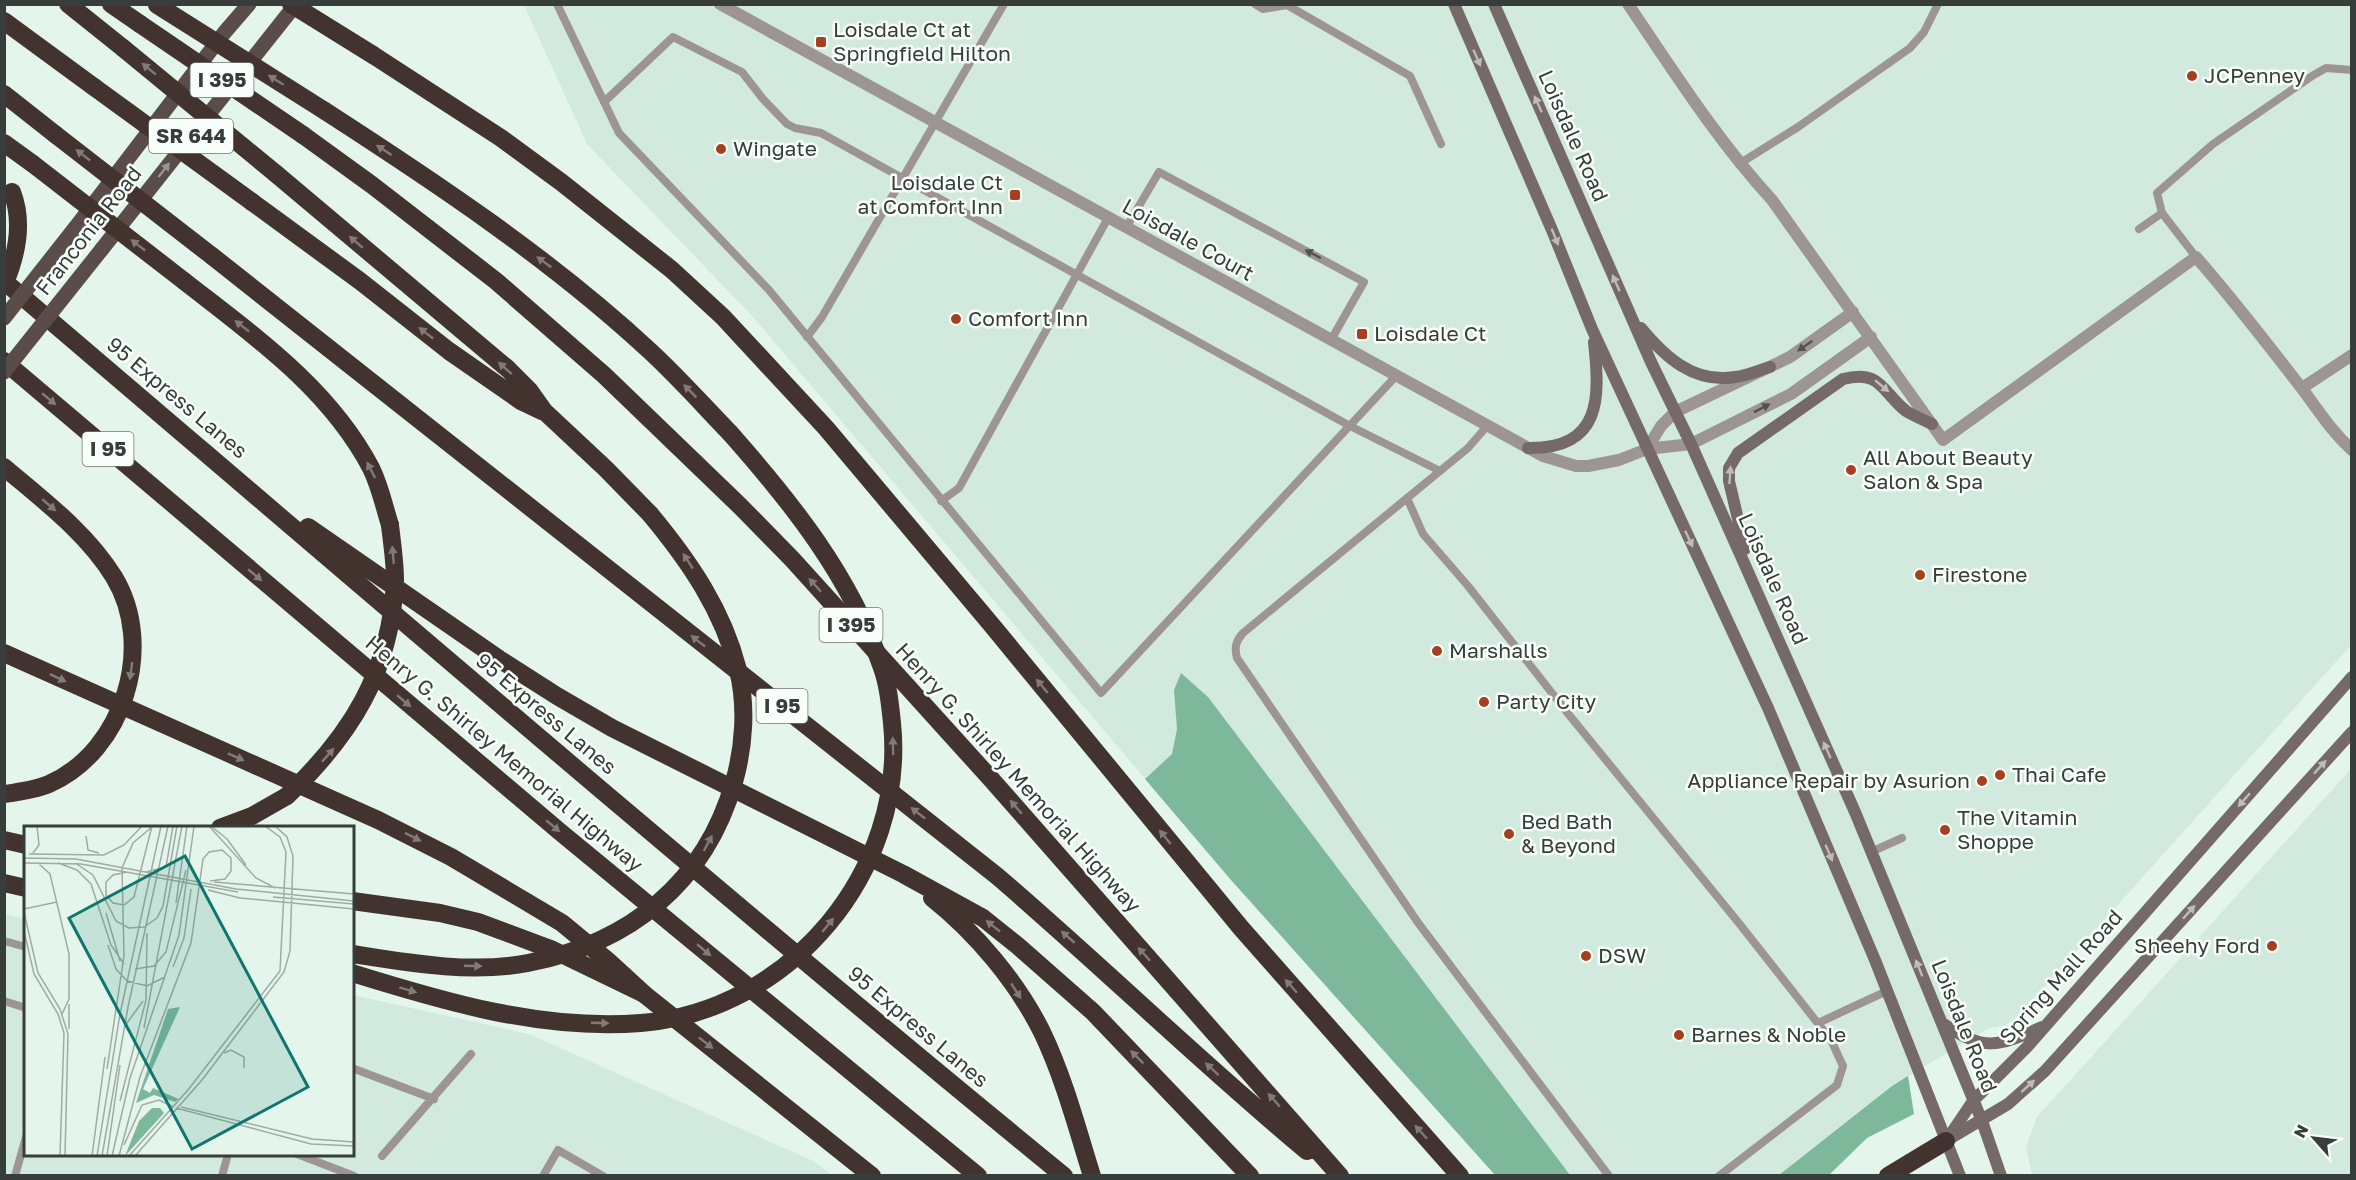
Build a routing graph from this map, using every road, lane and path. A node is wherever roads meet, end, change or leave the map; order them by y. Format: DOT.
graph roads {
  1 [pos="68,4"];
  2 [pos="111,4"];
  3 [pos="157,4"];
  4 [pos="242,4"];
  5 [pos="249,4"];
  6 [pos="291,4"];
  7 [pos="296,4"];
  8 [pos="306,4"];
  9 [pos="557,4"];
  10 [pos="720,4"];
  11 [pos="1004,4"];
  12 [pos="1255,4"];
  13 [pos="1454,4"];
  14 [pos="1494,4"];
  15 [pos="1628,4"];
  16 [pos="1938,4"];
  17 [pos="4,21"];
  18 [pos="281,23"];
  19 [pos="224,33"];
  20 [pos="2352,70"];
  21 [pos="4,94"];
  22 [pos="604,102"];
  23 [pos="935,123"];
  24 [pos="4,143"];
  25 [pos="1441,144"];
  26 [pos="1739,164"];
  27 [pos="902,178"];
  28 [pos="8,187"];
  29 [pos="2162,213"];
  30 [pos="1108,218"];
  31 [pos="1126,228"];
  32 [pos="2139,229"];
  33 [pos="2196,257"];
  34 [pos="1077,274"];
  35 [pos="4,283"];
  36 [pos="1853,312"];
  37 [pos="1630,314"];
  38 [pos="4,318"];
  39 [pos="1592,329"];
  40 [pos="807,337"];
  41 [pos="1871,337"];
  42 [pos="1332,340"];
  43 [pos="2352,355"];
  44 [pos="4,361"];
  45 [pos="1770,367"];
  46 [pos="4,372"];
  47 [pos="1396,376"];
  48 [pos="2302,388"];
  49 [pos="544,411"];
  50 [pos="1675,412"];
  51 [pos="1932,424"];
  52 [pos="1350,426"];
  53 [pos="1487,426"];
  54 [pos="1691,444"];
  55 [pos="1528,448"];
  56 [pos="1647,448"];
  57 [pos="2352,450"];
  58 [pos="221,465"];
  59 [pos="4,467"];
  60 [pos="1440,471"];
  61 [pos="1407,498"];
  62 [pos="941,501"];
  63 [pos="1758,593"];
  64 [pos="4,653"];
  65 [pos="739,673"];
  66 [pos="2352,677"];
  67 [pos="2352,732"];
  68 [pos="4,794"];
  69 [pos="225,826"];
  70 [pos="4,832"];
  71 [pos="24,835"];
  72 [pos="1902,838"];
  73 [pos="4,840"];
  74 [pos="24,845"];
  75 [pos="1871,852"];
  76 [pos="903,874"];
  77 [pos="4,883"];
  78 [pos="24,888"];
  79 [pos="354,901"];
  80 [pos="4,940"];
  81 [pos="24,946"];
  82 [pos="354,954"];
  83 [pos="354,974"];
  84 [pos="1887,991"];
  85 [pos="644,994"];
  86 [pos="4,1001"];
  87 [pos="24,1007"];
  88 [pos="1941,1022"];
  89 [pos="1818,1023"];
  90 [pos="2045,1025"];
  91 [pos="471,1054"];
  92 [pos="354,1069"];
  93 [pos="434,1099"];
  94 [pos="1974,1101"];
  95 [pos="1982,1121"];
  96 [pos="1946,1141"];
  97 [pos="24,1144"];
  98 [pos="228,1156"];
  99 [pos="300,1156"];
  100 [pos="382,1156"];
  101 [pos="15,1176"];
  102 [pos="222,1176"];
  103 [pos="354,1176"];
  104 [pos="543,1176"];
  105 [pos="603,1176"];
  106 [pos="872,1176"];
  107 [pos="978,1176"];
  108 [pos="1064,1176"];
  109 [pos="1092,1176"];
  110 [pos="1250,1176"];
  111 [pos="1338,1176"];
  112 [pos="1460,1176"];
  113 [pos="1609,1176"];
  114 [pos="1719,1176"];
  115 [pos="1888,1176"];
  116 [pos="1960,1176"];
  117 [pos="2001,1176"];
  49 -- 1 [label="highway, one-way, bridge"];
  111 -- 2 [label="highway, Henry G. Shirley Memorial Highway / I 395, one-way, bridge"];
  83 -- 3 [label="highway, one-way, bridge"];
  4 -- 19 [label="main road"];
  5 -- 19 [label="main road, Franconia Road / SR 644"];
  112 -- 6 [label="highway, one-way, bridge"];
  7 -- 18 [label="main road, Franconia Road / SR 644"];
  8 -- 18 [label="main road"];
  9 -- 22 [label="lane"];
  10 -- 23 [label="street, Loisdale Court"];
  11 -- 23 [label="lane"];
  12 -- 25 [label="lane"];
  13 -- 39 [label="main road, one-way"];
  37 -- 14 [label="main road, Loisdale Road, one-way"];
  15 -- 26 [label="street"];
  16 -- 26 [label="lane"];
  49 -- 17 [label="highway, one-way, bridge"];
  46 -- 18 [label="main road, Franconia Road / SR 644, one-way, bridge"];
  19 -- 38 [label="main road, Franconia Road / SR 644, bridge"];
  20 -- 29 [label="lane"];
  65 -- 21 [label="highway, I 95, one-way, bridge"];
  22 -- 27 [label="lane"];
  22 -- 40 [label="lane"];
  23 -- 27 [label="lane"];
  23 -- 30 [label="street, Loisdale Court"];
  69 -- 24 [label="highway, one-way, bridge"];
  26 -- 36 [label="street"];
  27 -- 34 [label="lane"];
  27 -- 40 [label="lane"];
  28 -- 35 [label="highway, bridge"];
  29 -- 32 [label="lane"];
  29 -- 33 [label="lane"];
  30 -- 31 [label="street, Loisdale Court"];
  30 -- 34 [label="lane"];
  31 -- 42 [label="street, Loisdale Court"];
  42 -- 31 [label="lane, one-way"];
  33 -- 48 [label="street"];
  33 -- 51 [label="street"];
  34 -- 52 [label="lane"];
  34 -- 62 [label="lane"];
  35 -- 58 [label="highway, 95 Express Lanes"];
  36 -- 41 [label="street"];
  36 -- 45 [label="street, one-way"];
  37 -- 45 [label="main road"];
  37 -- 50 [label="main road, Loisdale Road"];
  39 -- 55 [label="main road"];
  39 -- 56 [label="main road"];
  40 -- 62 [label="lane"];
  41 -- 51 [label="street"];
  54 -- 41 [label="street, one-way"];
  42 -- 47 [label="street, Loisdale Court"];
  43 -- 48 [label="street"];
  44 -- 107 [label="highway, Henry G. Shirley Memorial Highway / I 95, one-way"];
  45 -- 50 [label="street"];
  47 -- 52 [label="lane"];
  47 -- 53 [label="street, Loisdale Court"];
  48 -- 57 [label="street"];
  65 -- 49 [label="highway, one-way, bridge"];
  50 -- 54 [label="main road, Loisdale Road"];
  50 -- 56 [label="street"];
  63 -- 51 [label="main road, one-way"];
  52 -- 60 [label="lane"];
  52 -- 62 [label="lane"];
  53 -- 55 [label="street, Loisdale Court"];
  53 -- 60 [label="lane"];
  54 -- 56 [label="street"];
  54 -- 63 [label="main road, Loisdale Road"];
  55 -- 56 [label="street, Loisdale Court"];
  56 -- 84 [label="main road, one-way"];
  58 -- 76 [label="highway"];
  58 -- 108 [label="highway, 95 Express Lanes"];
  59 -- 68 [label="highway, one-way"];
  60 -- 61 [label="lane"];
  61 -- 89 [label="lane"];
  61 -- 113 [label="lane"];
  75 -- 63 [label="main road, Loisdale Road, one-way"];
  64 -- 85 [label="highway, one-way, bridge"];
  82 -- 65 [label="highway, one-way, bridge"];
  111 -- 65 [label="highway, I 95, one-way"];
  66 -- 90 [label="main road, Spring Mall Road, one-way"];
  95 -- 67 [label="main road, one-way"];
  70 -- 71 [label="highway"];
  72 -- 75 [label="lane"];
  73 -- 74 [label="highway"];
  88 -- 75 [label="main road, Loisdale Road, one-way"];
  76 -- 109 [label="highway, one-way"];
  110 -- 76 [label="highway, one-way"];
  77 -- 78 [label="highway"];
  79 -- 85 [label="highway, bridge"];
  80 -- 81 [label="lane"];
  84 -- 89 [label="lane"];
  84 -- 96 [label="main road"];
  85 -- 106 [label="highway, one-way"];
  86 -- 87 [label="lane"];
  88 -- 90 [label="main road"];
  88 -- 94 [label="main road, Loisdale Road"];
  89 -- 114 [label="lane"];
  90 -- 94 [label="main road, Spring Mall Road"];
  91 -- 93 [label="lane"];
  92 -- 93 [label="lane"];
  93 -- 100 [label="lane"];
  94 -- 95 [label="main road, Loisdale Road"];
  94 -- 96 [label="main road, Spring Mall Road"];
  95 -- 96 [label="main road"];
  95 -- 117 [label="main road, Loisdale Road"];
  96 -- 115 [label="highway"];
  96 -- 116 [label="main road"];
  97 -- 101 [label="lane"];
  98 -- 102 [label="lane"];
  99 -- 103 [label="lane"];
  104 -- 105 [label="lane"];
}
